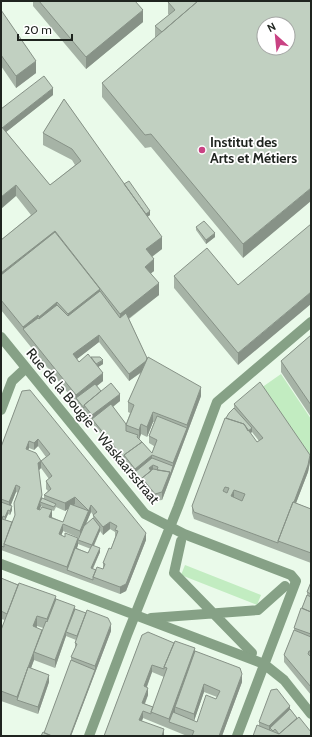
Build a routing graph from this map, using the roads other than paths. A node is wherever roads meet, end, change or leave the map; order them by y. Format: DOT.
graph roads {
  1 [pos="311,322"];
  2 [pos="1,337"];
  3 [pos="26,368"];
  4 [pos="1,410"];
  5 [pos="170,526"];
  6 [pos="181,541"];
  7 [pos="1,564"];
  8 [pos="285,586"];
  9 [pos="214,613"];
  10 [pos="135,616"];
  11 [pos="151,618"];
  12 [pos="252,653"];
  13 [pos="264,664"];
  14 [pos="311,714"];
  15 [pos="89,736"];
  16 [pos="237,736"];
  1 -- 5 [label="street"];
  2 -- 3 [label="street, Rue de la Bougie - Waskaarsstraat"];
  3 -- 4 [label="street"];
  3 -- 5 [label="street, Rue de la Bougie - Waskaarsstraat"];
  5 -- 10 [label="street"];
  5 -- 13 [label="street, Rue de la Bougie - Waskaarsstraat"];
  6 -- 9 [label="street"];
  7 -- 10 [label="street"];
  8 -- 9 [label="street"];
  9 -- 11 [label="street"];
  9 -- 12 [label="street"];
  10 -- 13 [label="street"];
  10 -- 15 [label="street"];
  13 -- 14 [label="street"];
  13 -- 16 [label="street"];
}
